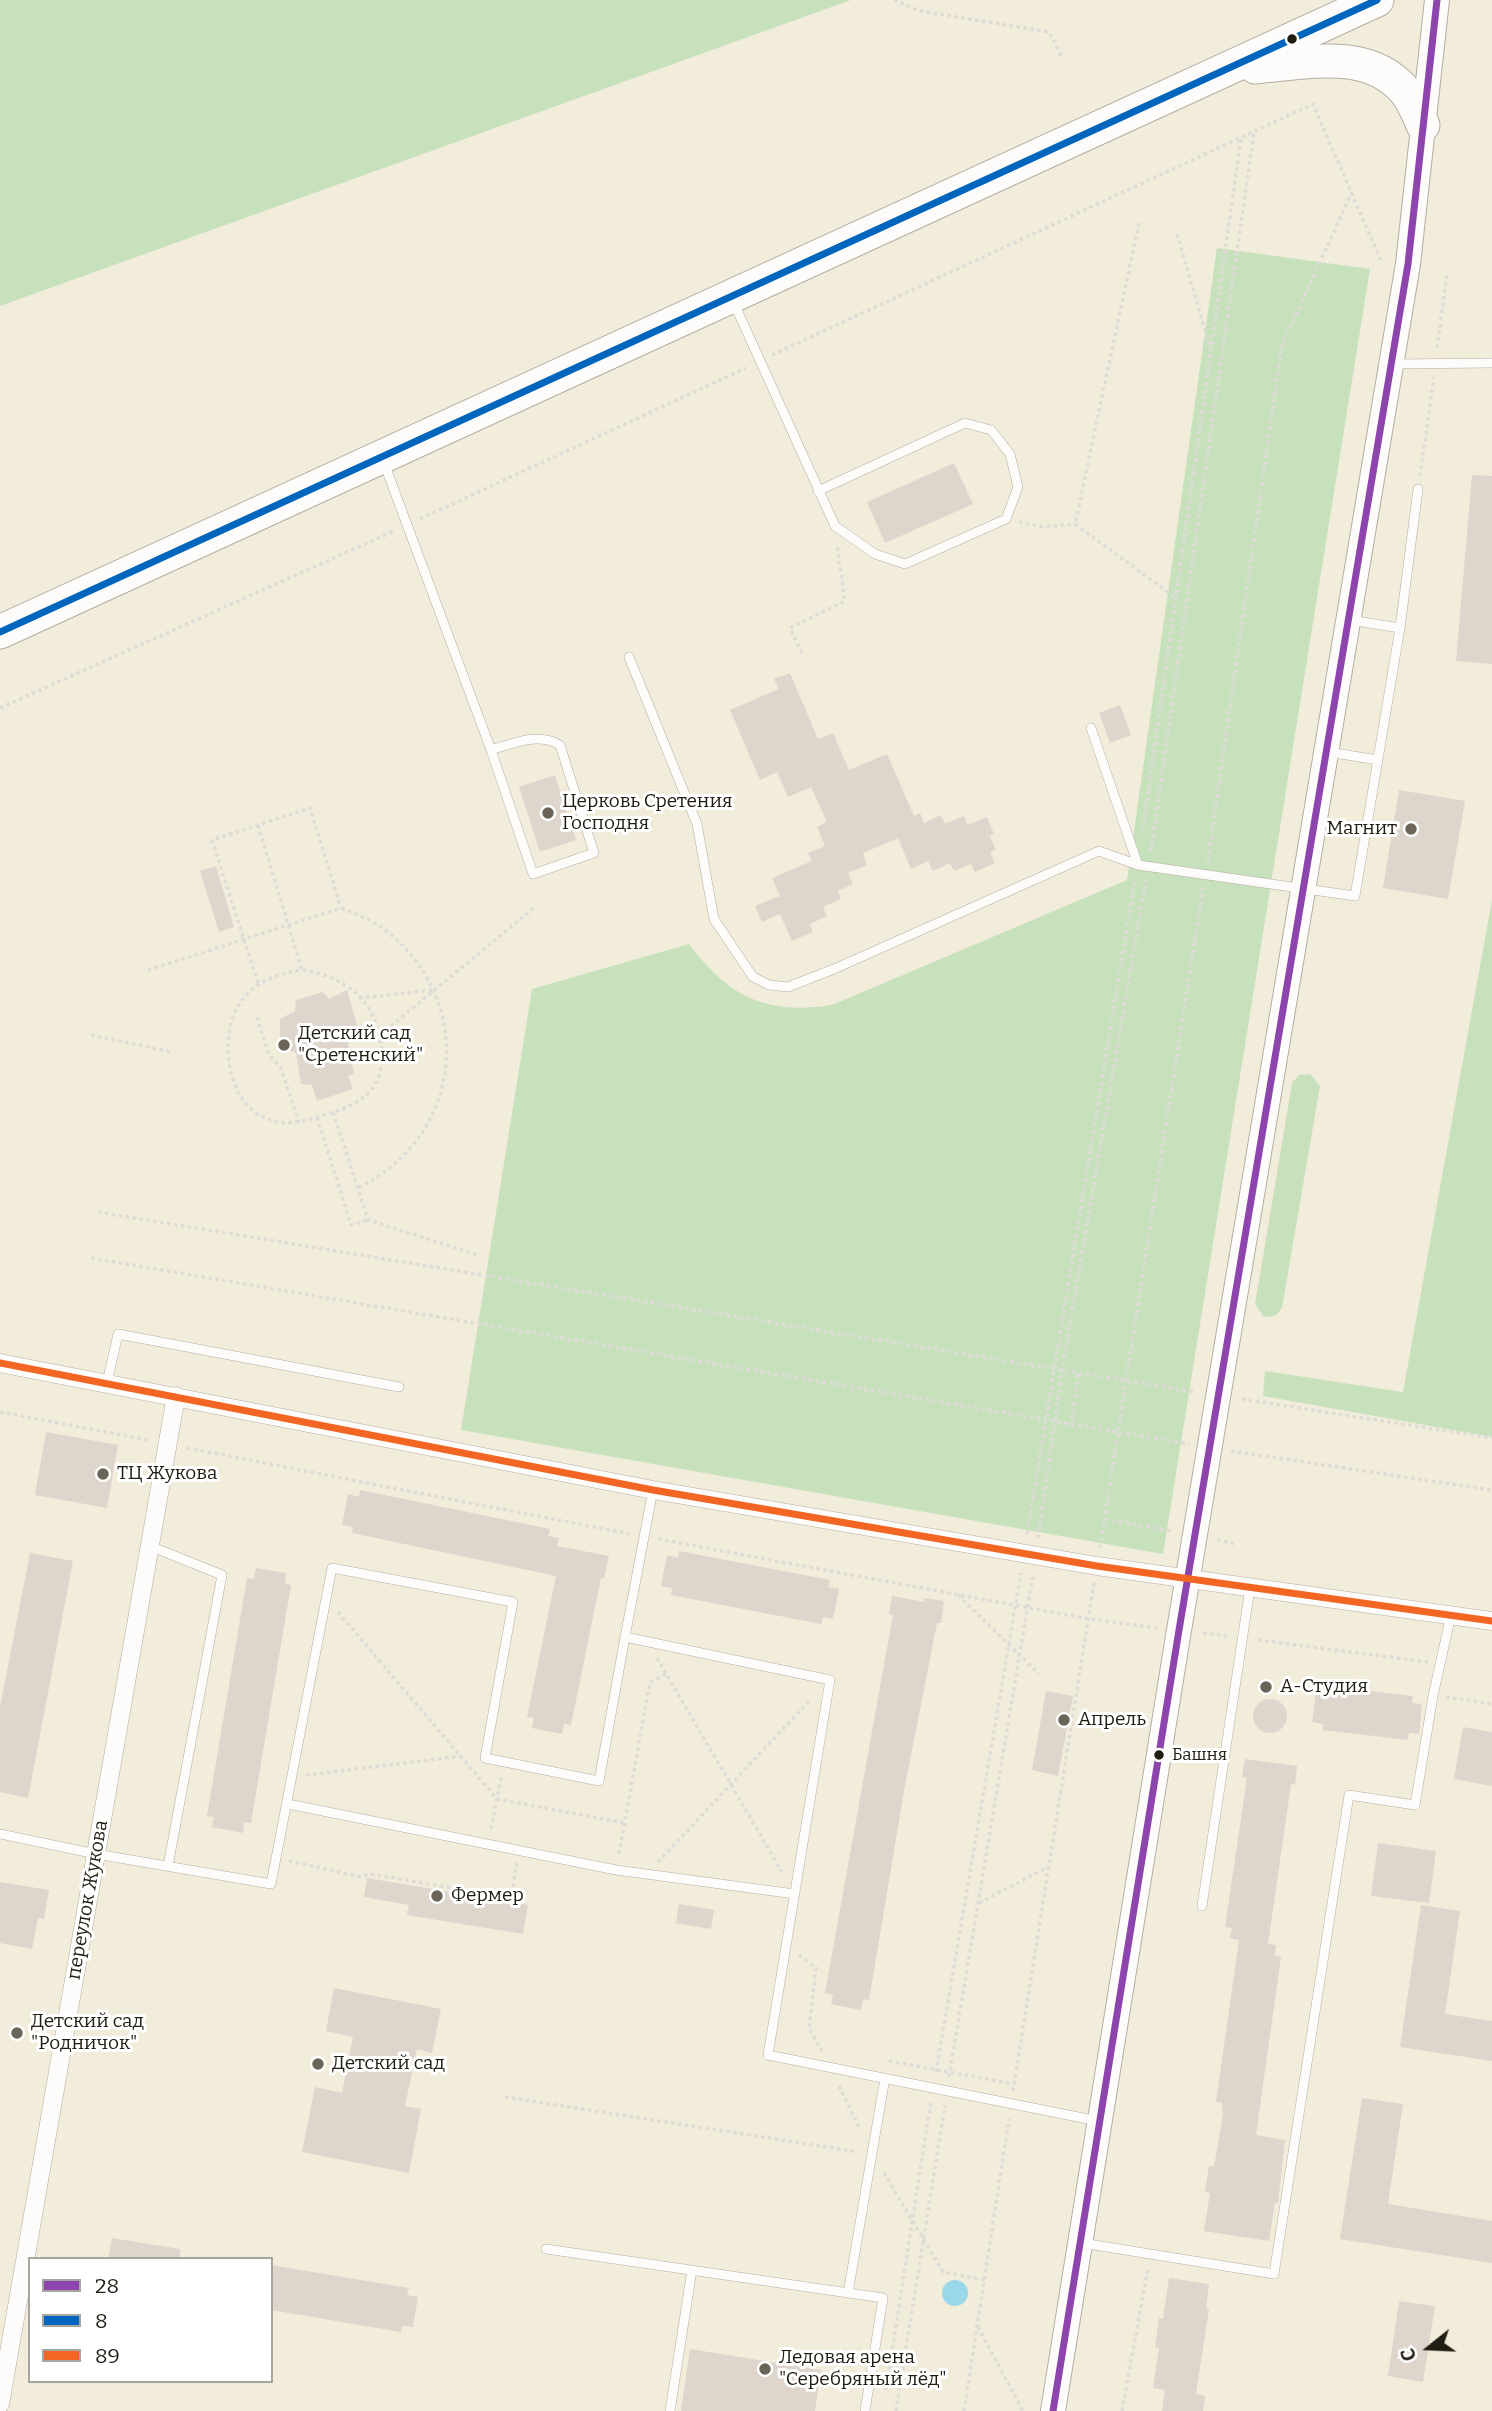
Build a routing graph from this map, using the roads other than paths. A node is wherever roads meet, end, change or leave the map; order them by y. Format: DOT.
graph roads {
  1 [pos="1437,0"];
  2 [pos="1365,5"];
  3 [pos="1231,69"];
  4 [pos="1423,125"];
  5 [pos="731,296"];
  6 [pos="1492,363"];
  7 [pos="1391,364"];
  8 [pos="382,454"];
  9 [pos="1418,489"];
  10 [pos="818,491"];
  11 [pos="0,619"];
  12 [pos="1349,620"];
  13 [pos="1400,628"];
  14 [pos="0,632"];
  15 [pos="629,657"];
  16 [pos="1091,728"];
  17 [pos="491,750"];
  18 [pos="1326,752"];
  19 [pos="1378,760"];
  20 [pos="1138,864"];
  21 [pos="1304,888"];
  22 [pos="0,1363"];
  23 [pos="107,1383"];
  24 [pos="398,1387"];
  25 [pos="176,1396"];
  26 [pos="653,1490"];
  27 [pos="150,1546"];
  28 [pos="1188,1579"];
  29 [pos="1250,1588"];
  30 [pos="1451,1615"];
  31 [pos="1492,1621"];
  32 [pos="625,1636"];
  33 [pos="288,1804"];
  34 [pos="0,1834"];
  35 [pos="96,1854"];
  36 [pos="169,1866"];
  37 [pos="794,1894"];
  38 [pos="1202,1906"];
  39 [pos="885,2078"];
  40 [pos="1100,2121"];
  41 [pos="1080,2243"];
  42 [pos="546,2249"];
  43 [pos="692,2270"];
  44 [pos="848,2293"];
  45 [pos="0,2404"];
  46 [pos="670,2411"];
  47 [pos="865,2411"];
  48 [pos="1053,2411"];
  1 -- 4 [label="street"];
  2 -- 3 [label="highway"];
  2 -- 11 [label="highway"];
  3 -- 4 [label="highway"];
  3 -- 5 [label="highway"];
  4 -- 7 [label="street"];
  5 -- 8 [label="highway"];
  5 -- 10 [label="lane"];
  6 -- 7 [label="lane"];
  7 -- 12 [label="street"];
  8 -- 14 [label="highway"];
  8 -- 17 [label="lane"];
  9 -- 13 [label="lane"];
  10 -- 10 [label="lane"];
  12 -- 13 [label="lane"];
  12 -- 18 [label="street"];
  13 -- 19 [label="lane"];
  15 -- 20 [label="lane"];
  16 -- 20 [label="lane"];
  17 -- 17 [label="lane"];
  18 -- 19 [label="lane"];
  18 -- 21 [label="street"];
  19 -- 21 [label="lane"];
  20 -- 21 [label="lane"];
  21 -- 28 [label="street"];
  22 -- 23 [label="street"];
  23 -- 24 [label="lane"];
  23 -- 25 [label="street"];
  25 -- 26 [label="street"];
  25 -- 27 [label="street, переулок Жукова"];
  26 -- 28 [label="street"];
  26 -- 32 [label="lane"];
  27 -- 35 [label="street, переулок Жукова"];
  27 -- 36 [label="lane"];
  28 -- 29 [label="street"];
  28 -- 40 [label="street"];
  29 -- 30 [label="street"];
  29 -- 38 [label="lane"];
  30 -- 31 [label="street"];
  30 -- 41 [label="lane"];
  32 -- 33 [label="lane"];
  32 -- 37 [label="lane"];
  33 -- 36 [label="lane"];
  33 -- 37 [label="lane"];
  34 -- 35 [label="lane"];
  35 -- 36 [label="lane"];
  35 -- 45 [label="street, переулок Жукова"];
  37 -- 39 [label="lane"];
  39 -- 40 [label="lane"];
  39 -- 44 [label="lane"];
  40 -- 41 [label="street"];
  41 -- 48 [label="street"];
  42 -- 43 [label="lane"];
  43 -- 44 [label="lane"];
  43 -- 46 [label="lane"];
  44 -- 47 [label="lane"];
}
